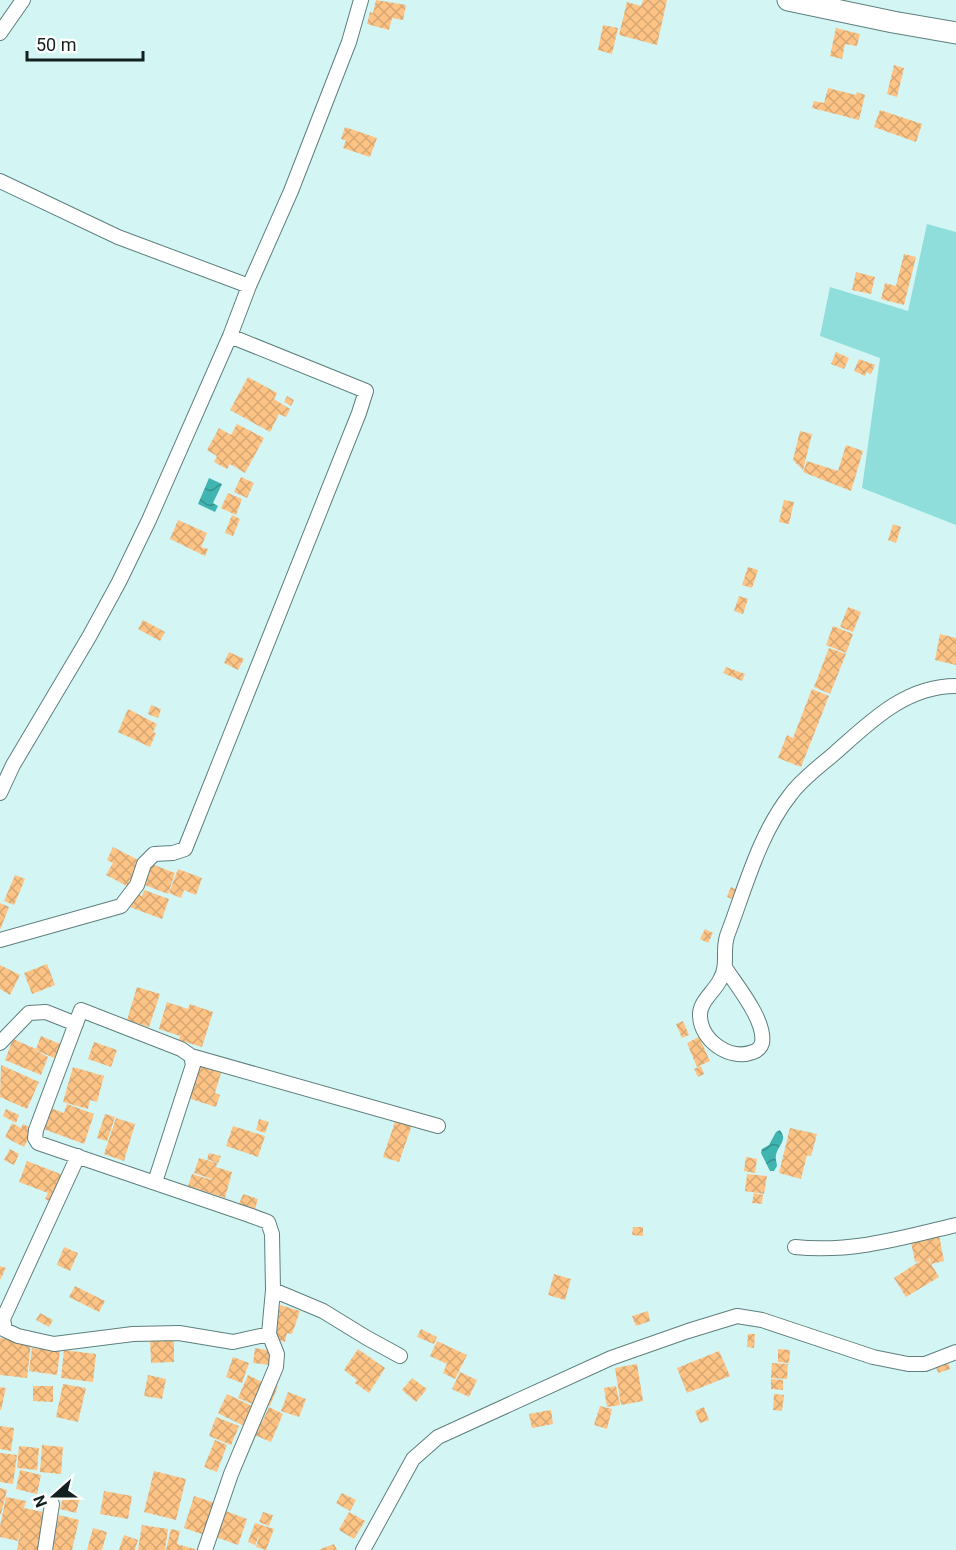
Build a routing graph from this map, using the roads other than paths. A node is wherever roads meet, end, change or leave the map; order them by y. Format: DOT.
graph roads {
  1 [pos="23,0"];
  2 [pos="361,0"];
  3 [pos="788,0"];
  4 [pos="0,33"];
  5 [pos="956,33"];
  6 [pos="0,181"];
  7 [pos="249,286"];
  8 [pos="230,336"];
  9 [pos="956,686"];
  10 [pos="0,793"];
  11 [pos="0,940"];
  12 [pos="726,969"];
  13 [pos="76,1024"];
  14 [pos="0,1043"];
  15 [pos="191,1056"];
  16 [pos="438,1126"];
  17 [pos="78,1156"];
  18 [pos="155,1182"];
  19 [pos="956,1225"];
  20 [pos="795,1248"];
  21 [pos="273,1290"];
  22 [pos="269,1334"];
  23 [pos="956,1352"];
  24 [pos="400,1356"];
  25 [pos="52,1503"];
  26 [pos="45,1550"];
  27 [pos="205,1550"];
  28 [pos="363,1550"];
  1 -- 4 [label="street"];
  2 -- 7 [label="street"];
  3 -- 5 [label="main road"];
  6 -- 7 [label="street"];
  7 -- 8 [label="street"];
  8 -- 10 [label="street"];
  8 -- 11 [label="street"];
  9 -- 12 [label="street"];
  12 -- 12 [label="street"];
  13 -- 14 [label="street"];
  13 -- 15 [label="street"];
  13 -- 17 [label="street"];
  15 -- 16 [label="street"];
  15 -- 18 [label="street"];
  17 -- 18 [label="street"];
  17 -- 22 [label="street"];
  18 -- 21 [label="street"];
  19 -- 20 [label="street"];
  21 -- 22 [label="street"];
  21 -- 24 [label="street"];
  22 -- 27 [label="street"];
  23 -- 28 [label="street"];
  25 -- 26 [label="street"];
}
